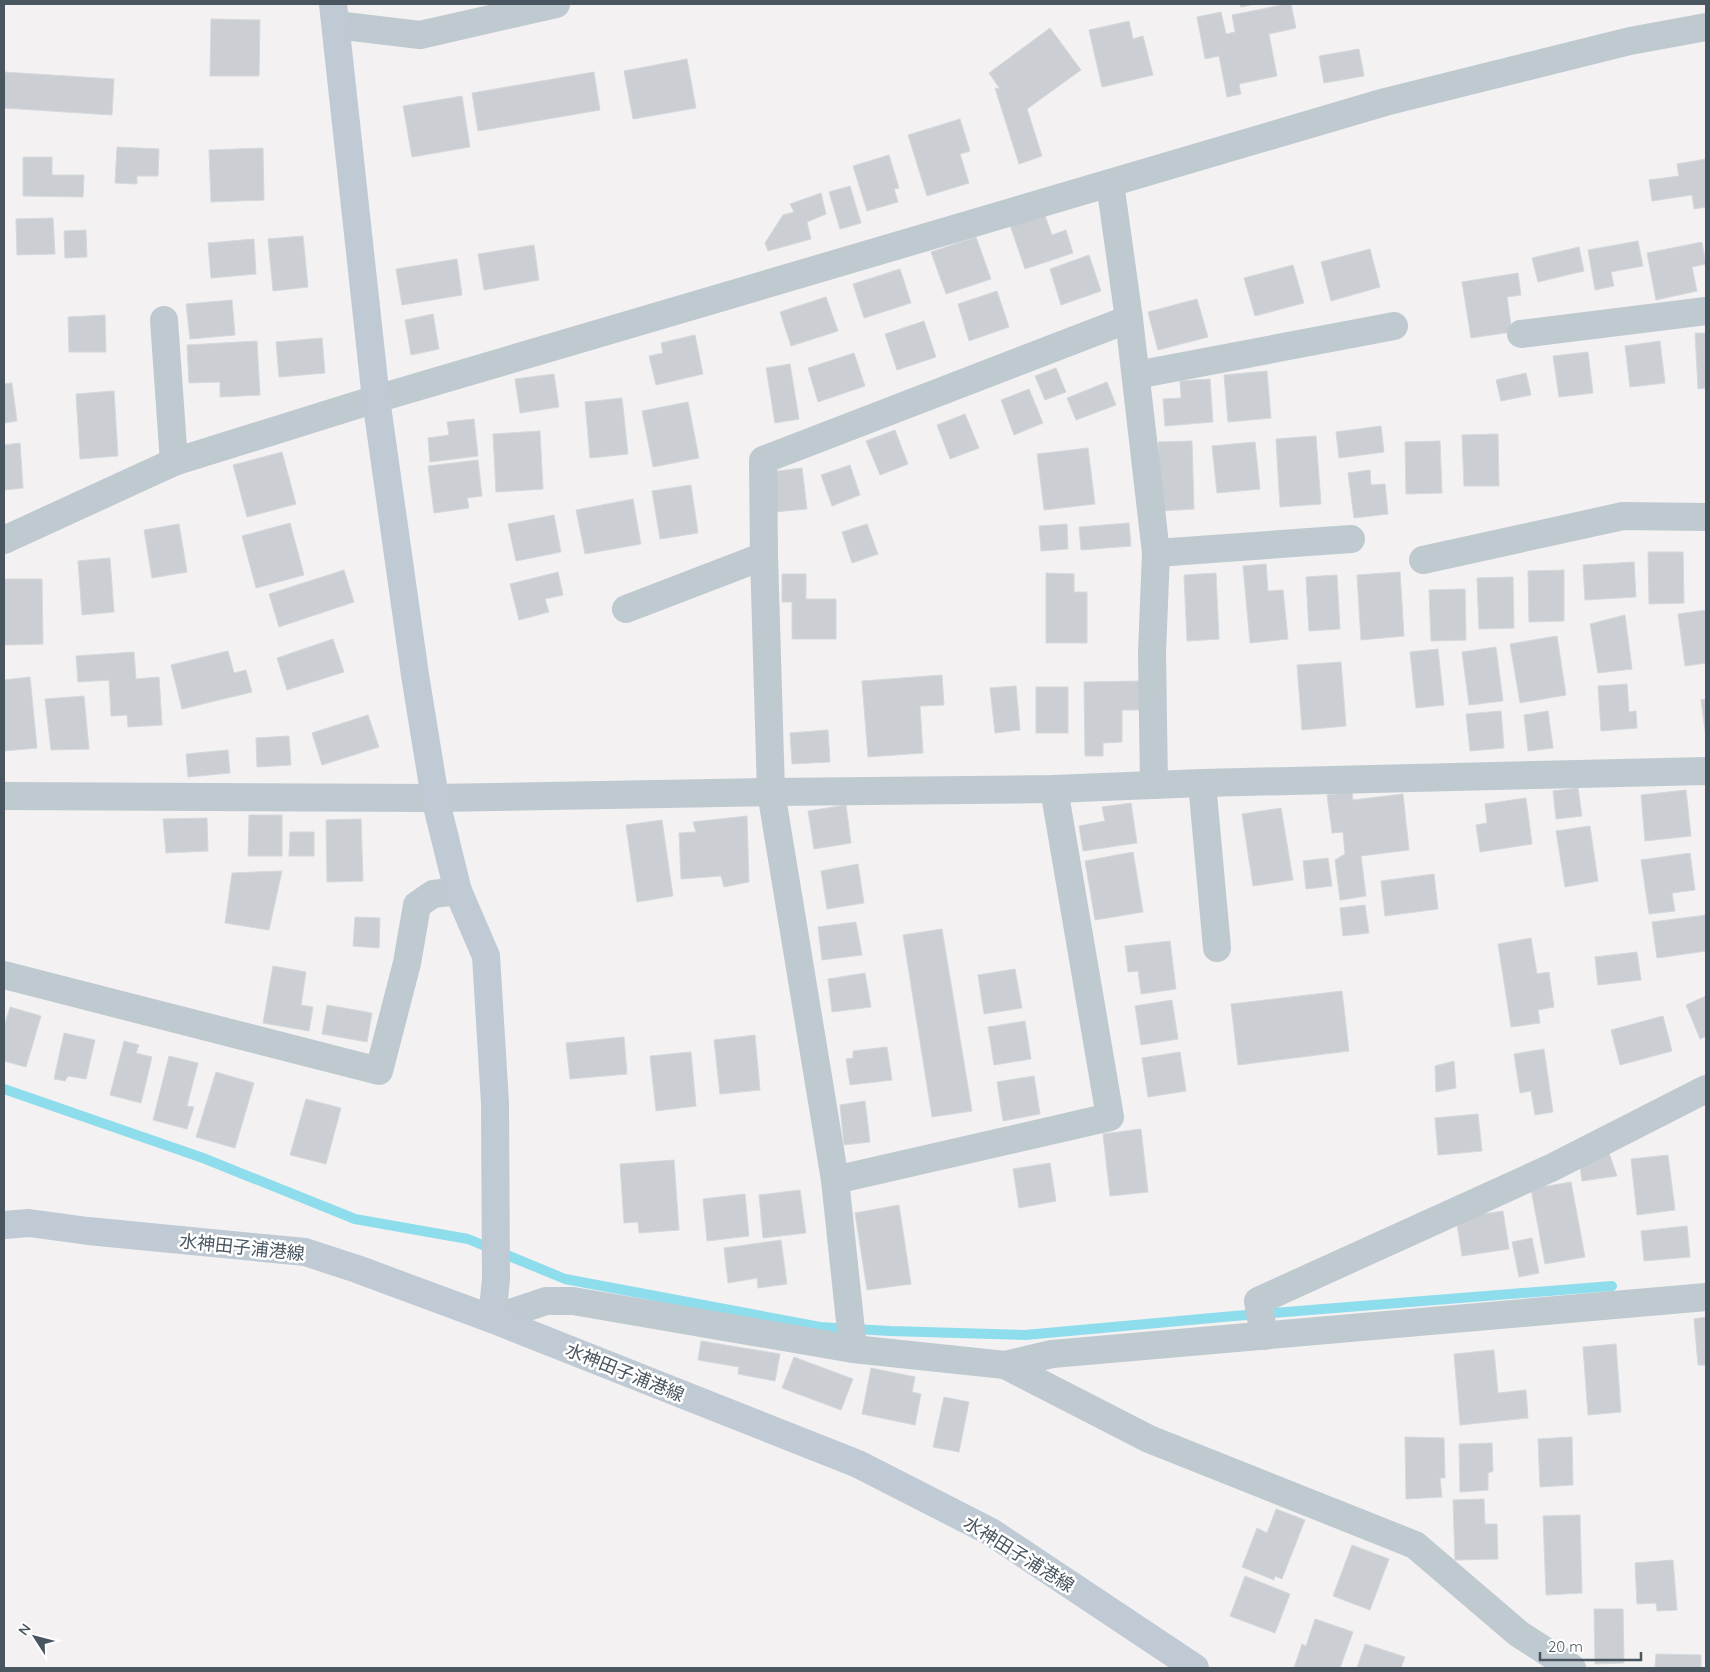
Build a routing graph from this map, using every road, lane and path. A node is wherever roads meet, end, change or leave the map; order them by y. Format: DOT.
graph roads {
  1 [pos="556,4"];
  2 [pos="334,14"];
  3 [pos="1706,27"];
  4 [pos="1110,183"];
  5 [pos="1706,311"];
  6 [pos="1129,319"];
  7 [pos="164,320"];
  8 [pos="1394,326"];
  9 [pos="1521,334"];
  10 [pos="1136,375"];
  11 [pos="376,399"];
  12 [pos="174,462"];
  13 [pos="1706,518"];
  14 [pos="1352,539"];
  15 [pos="4,540"];
  16 [pos="1156,553"];
  17 [pos="764,556"];
  18 [pos="1424,560"];
  19 [pos="626,609"];
  20 [pos="1706,771"];
  21 [pos="1202,783"];
  22 [pos="1154,785"];
  23 [pos="1054,789"];
  24 [pos="771,792"];
  25 [pos="4,796"];
  26 [pos="435,798"];
  27 [pos="458,891"];
  28 [pos="1217,948"];
  29 [pos="4,975"];
  30 [pos="1706,1089"];
  31 [pos="835,1180"];
  32 [pos="4,1225"];
  33 [pos="1706,1297"];
  34 [pos="492,1319"];
  35 [pos="1264,1336"];
  36 [pos="853,1349"];
  37 [pos="1005,1364"];
  38 [pos="1195,1668"];
  39 [pos="1572,1668"];
  1 -- 2 [label="street"];
  2 -- 11 [label="street"];
  3 -- 4 [label="street"];
  4 -- 6 [label="street"];
  4 -- 11 [label="street"];
  5 -- 9 [label="street"];
  6 -- 10 [label="street"];
  6 -- 17 [label="street"];
  7 -- 12 [label="street"];
  8 -- 10 [label="street"];
  10 -- 16 [label="street"];
  11 -- 12 [label="street"];
  11 -- 26 [label="street"];
  12 -- 15 [label="street"];
  13 -- 18 [label="street"];
  14 -- 16 [label="street"];
  16 -- 22 [label="street"];
  17 -- 19 [label="street"];
  17 -- 24 [label="street"];
  20 -- 21 [label="street"];
  21 -- 22 [label="street"];
  21 -- 28 [label="street"];
  22 -- 23 [label="street"];
  23 -- 24 [label="street"];
  23 -- 31 [label="street"];
  24 -- 26 [label="street"];
  24 -- 31 [label="street"];
  25 -- 26 [label="street"];
  26 -- 27 [label="street"];
  27 -- 29 [label="street"];
  27 -- 34 [label="street"];
  30 -- 35 [label="street"];
  31 -- 36 [label="street"];
  32 -- 34 [label="street, 水神田子浦港線"];
  33 -- 35 [label="street"];
  34 -- 36 [label="street"];
  34 -- 38 [label="street, 水神田子浦港線"];
  35 -- 37 [label="street"];
  36 -- 37 [label="street"];
  37 -- 39 [label="street"];
}
